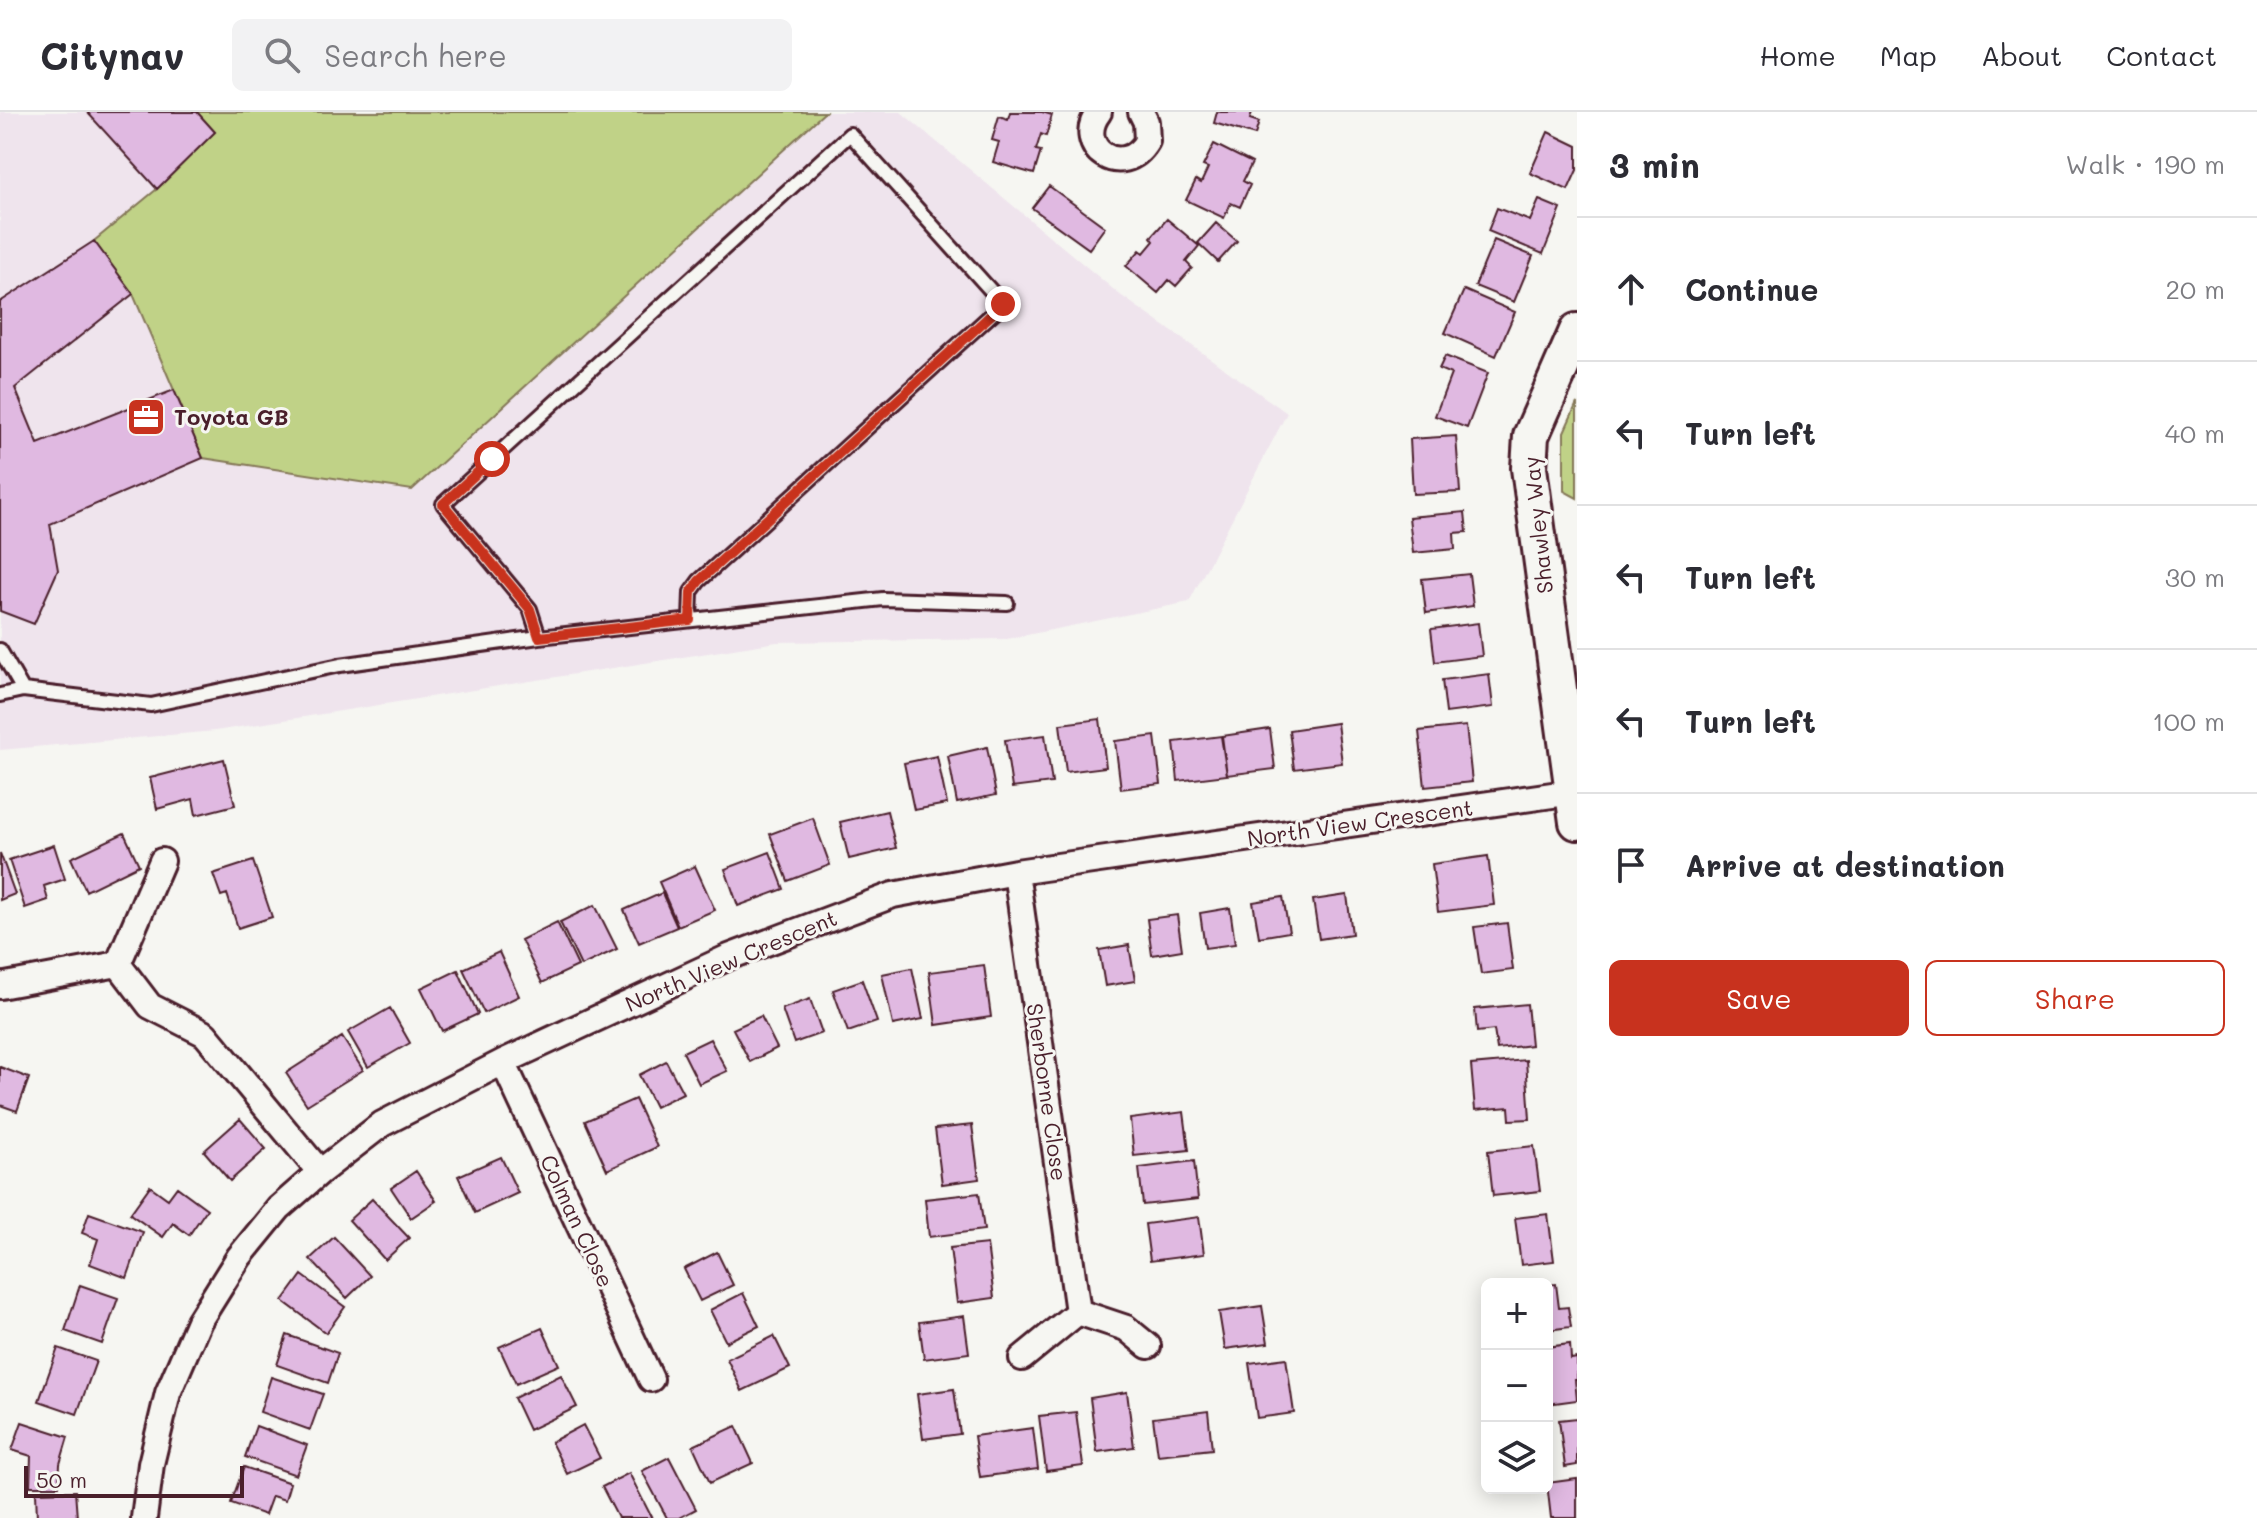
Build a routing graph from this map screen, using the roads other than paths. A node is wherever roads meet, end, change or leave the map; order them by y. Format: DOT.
graph roads {
  1 [pos="1099,112"];
  2 [pos="1141,112"];
  3 [pos="1577,331"];
  4 [pos="1007,603"];
  5 [pos="690,620"];
  6 [pos="539,637"];
  7 [pos="0,650"];
  8 [pos="23,690"];
  9 [pos="0,695"];
  10 [pos="1575,807"];
  11 [pos="162,861"];
  12 [pos="1016,872"];
  13 [pos="118,964"];
  14 [pos="0,986"];
  15 [pos="503,1062"];
  16 [pos="320,1172"];
  17 [pos="1078,1312"];
  18 [pos="1148,1346"];
  19 [pos="1022,1358"];
  20 [pos="651,1379"];
  21 [pos="144,1518"];
  1 -- 2 [label="street"];
  3 -- 10 [label="street, Shawley Way"];
  4 -- 5 [label="lane"];
  5 -- 6 [label="lane"];
  5 -- 6 [label="lane"];
  6 -- 8 [label="lane"];
  7 -- 8 [label="lane"];
  8 -- 9 [label="lane"];
  10 -- 12 [label="street, North View Crescent"];
  11 -- 13 [label="street"];
  12 -- 15 [label="street, North View Crescent"];
  12 -- 17 [label="street, Sherborne Close"];
  13 -- 14 [label="street"];
  13 -- 16 [label="street"];
  15 -- 16 [label="street, North View Crescent"];
  15 -- 20 [label="street, Colman Close"];
  16 -- 21 [label="street, North View Crescent"];
  17 -- 18 [label="street"];
  17 -- 19 [label="street"];
}
